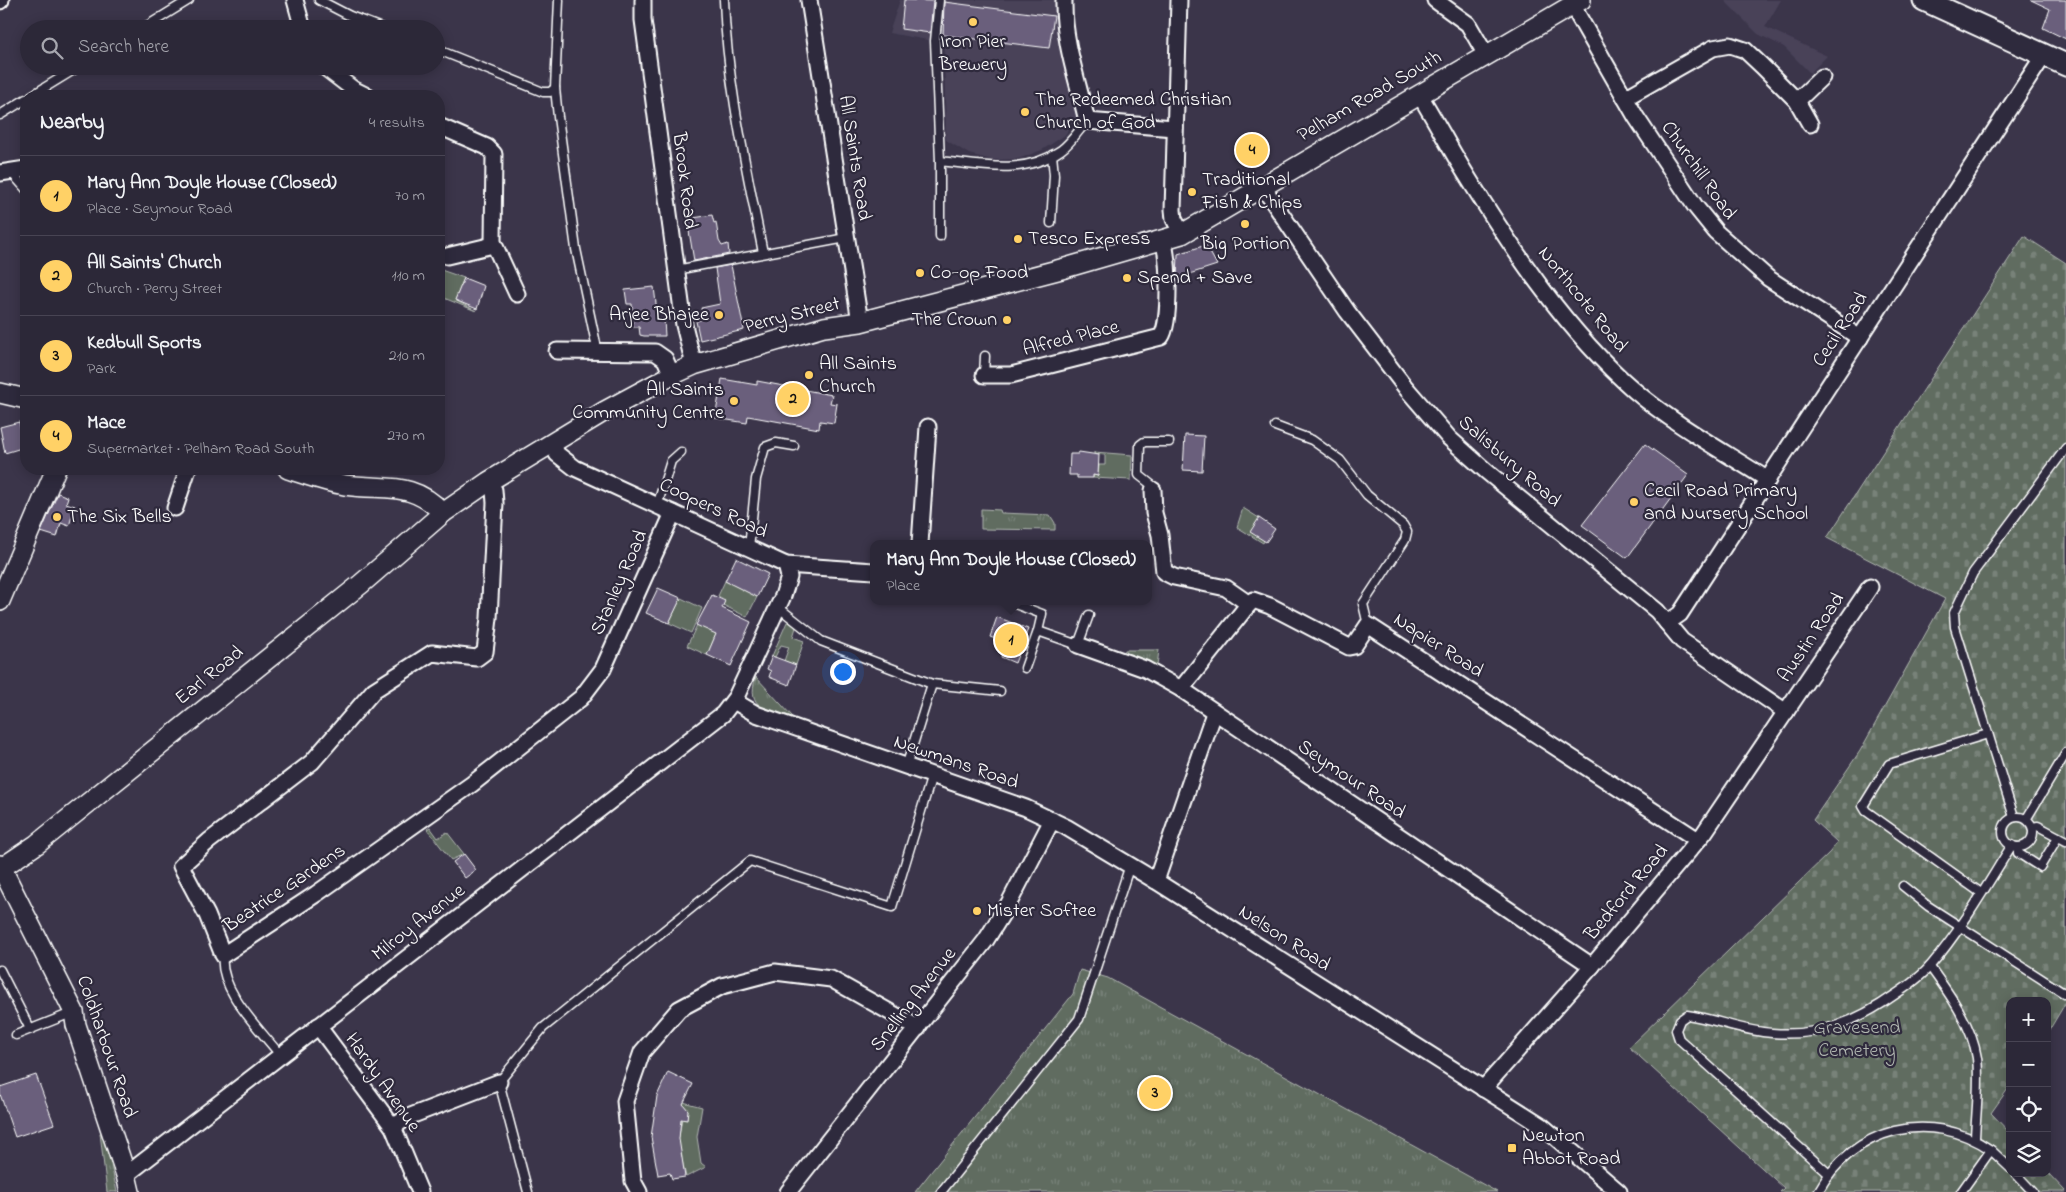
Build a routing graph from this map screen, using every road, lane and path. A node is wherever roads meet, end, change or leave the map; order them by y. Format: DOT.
graph roads {
  1 [pos="189,0"];
  2 [pos="295,0"];
  3 [pos="319,0"];
  4 [pos="559,0"];
  5 [pos="643,0"];
  6 [pos="724,0"];
  7 [pos="809,0"];
  8 [pos="939,0"];
  9 [pos="1064,0"];
  10 [pos="1179,0"];
  11 [pos="1435,0"];
  12 [pos="1924,0"];
  13 [pos="1576,3"];
  14 [pos="157,20"];
  15 [pos="301,20"];
  16 [pos="360,20"];
  17 [pos="445,53"];
  18 [pos="1486,55"];
  19 [pos="2044,55"];
  20 [pos="2066,65"];
  21 [pos="65,75"];
  22 [pos="335,75"];
  23 [pos="1822,77"];
  24 [pos="555,88"];
  25 [pos="41,90"];
  26 [pos="355,90"];
  27 [pos="1419,94"];
  28 [pos="1625,98"];
  29 [pos="1797,101"];
  30 [pos="20,103"];
  31 [pos="0,115"];
  32 [pos="1087,121"];
  33 [pos="1810,124"];
  34 [pos="1174,128"];
  35 [pos="445,129"];
  36 [pos="1052,155"];
  37 [pos="940,161"];
  38 [pos="20,170"];
  39 [pos="5,172"];
  40 [pos="20,183"];
  41 [pos="1263,187"];
  42 [pos="1051,223"];
  43 [pos="1182,234"];
  44 [pos="940,236"];
  45 [pos="846,238"];
  46 [pos="1163,241"];
  47 [pos="493,245"];
  48 [pos="763,253"];
  49 [pos="447,256"];
  50 [pos="676,270"];
  51 [pos="517,294"];
  52 [pos="860,322"];
  53 [pos="1860,338"];
  54 [pos="557,351"];
  55 [pos="598,353"];
  56 [pos="985,356"];
  57 [pos="694,365"];
  58 [pos="672,374"];
  59 [pos="984,375"];
  60 [pos="0,393"];
  61 [pos="20,398"];
  62 [pos="928,426"];
  63 [pos="1275,426"];
  64 [pos="1169,442"];
  65 [pos="553,444"];
  66 [pos="794,446"];
  67 [pos="2066,448"];
  68 [pos="681,452"];
  69 [pos="53,475"];
  70 [pos="186,475"];
  71 [pos="318,475"];
  72 [pos="1768,480"];
  73 [pos="488,482"];
  74 [pos="1153,490"];
  75 [pos="657,506"];
  76 [pos="176,508"];
  77 [pos="443,513"];
  78 [pos="673,513"];
  79 [pos="920,540"];
  80 [pos="749,548"];
  81 [pos="786,564"];
  82 [pos="870,571"];
  83 [pos="1870,587"];
  84 [pos="0,600"];
  85 [pos="1249,604"];
  86 [pos="1018,605"];
  87 [pos="778,607"];
  88 [pos="1088,615"];
  89 [pos="1667,623"];
  90 [pos="1368,624"];
  91 [pos="1038,631"];
  92 [pos="1078,645"];
  93 [pos="1024,668"];
  94 [pos="603,669"];
  95 [pos="932,684"];
  96 [pos="1181,689"];
  97 [pos="1000,691"];
  98 [pos="734,702"];
  99 [pos="1786,712"];
  100 [pos="1214,713"];
  101 [pos="1988,734"];
  102 [pos="2066,753"];
  103 [pos="906,767"];
  104 [pos="932,776"];
  105 [pos="2014,817"];
  106 [pos="2027,818"];
  107 [pos="1052,820"];
  108 [pos="2033,827"];
  109 [pos="2058,837"];
  110 [pos="1698,840"];
  111 [pos="2066,841"];
  112 [pos="2015,846"];
  113 [pos="1130,865"];
  114 [pos="1,868"];
  115 [pos="1156,881"];
  116 [pos="1903,886"];
  117 [pos="1981,893"];
  118 [pos="1960,927"];
  119 [pos="223,955"];
  120 [pos="1592,966"];
  121 [pos="1930,967"];
  122 [pos="0,970"];
  123 [pos="2066,992"];
  124 [pos="74,1012"];
  125 [pos="318,1026"];
  126 [pos="918,1028"];
  127 [pos="30,1030"];
  128 [pos="16,1035"];
  129 [pos="280,1055"];
  130 [pos="499,1082"];
  131 [pos="1483,1089"];
  132 [pos="393,1127"];
  133 [pos="1975,1138"];
  134 [pos="1991,1150"];
  135 [pos="2006,1164"];
  136 [pos="1829,1174"];
  137 [pos="2019,1177"];
  138 [pos="128,1183"];
  139 [pos="420,1192"];
  140 [pos="528,1192"];
  141 [pos="639,1192"];
  142 [pos="788,1192"];
  143 [pos="941,1192"];
  144 [pos="1619,1192"];
  145 [pos="1818,1192"];
  146 [pos="1961,1192"];
  147 [pos="2033,1192"];
  1 -- 14 [label="lane"];
  2 -- 15 [label="street"];
  3 -- 16 [label="lane"];
  4 -- 24 [label="lane"];
  5 -- 50 [label="street, Brook Road"];
  6 -- 48 [label="lane"];
  7 -- 45 [label="street, All Saints Road"];
  8 -- 37 [label="lane"];
  9 -- 32 [label="street"];
  10 -- 34 [label="street"];
  11 -- 18 [label="street"];
  12 -- 19 [label="main road"];
  13 -- 18 [label="street, Pelham Road South"];
  13 -- 28 [label="street, Churchill Road"];
  17 -- 24 [label="lane"];
  18 -- 27 [label="street, Pelham Road South"];
  19 -- 20 [label="main road"];
  19 -- 53 [label="street, Cecil Road"];
  21 -- 25 [label="lane"];
  22 -- 26 [label="street"];
  23 -- 29 [label="street"];
  24 -- 55 [label="lane"];
  27 -- 41 [label="street, Pelham Road South"];
  27 -- 72 [label="street, Northcote Road"];
  28 -- 29 [label="street"];
  28 -- 53 [label="street, Churchill Road"];
  29 -- 33 [label="street"];
  30 -- 31 [label="lane"];
  32 -- 34 [label="street"];
  32 -- 36 [label="lane"];
  34 -- 43 [label="street"];
  35 -- 47 [label="street"];
  36 -- 37 [label="lane"];
  36 -- 42 [label="lane"];
  37 -- 44 [label="lane"];
  38 -- 39 [label="street"];
  39 -- 40 [label="lane"];
  41 -- 43 [label="street, Pelham Road South"];
  41 -- 89 [label="street, Salisbury Road"];
  43 -- 46 [label="street, Perry Street"];
  45 -- 48 [label="lane"];
  45 -- 52 [label="street, All Saints Road"];
  46 -- 52 [label="street, Perry Street"];
  46 -- 59 [label="street, Alfred Place"];
  47 -- 49 [label="street"];
  47 -- 51 [label="street"];
  48 -- 50 [label="lane"];
  50 -- 57 [label="street, Brook Road"];
  52 -- 57 [label="street, Perry Street"];
  53 -- 72 [label="street, Cecil Road"];
  54 -- 55 [label="street"];
  55 -- 58 [label="street"];
  56 -- 59 [label="lane"];
  57 -- 58 [label="street, Perry Street"];
  58 -- 65 [label="street, Perry Street"];
  60 -- 61 [label="street"];
  62 -- 79 [label="street"];
  63 -- 90 [label="lane"];
  64 -- 74 [label="lane"];
  65 -- 73 [label="street, Perry Street"];
  65 -- 75 [label="street, Coopers Road"];
  66 -- 80 [label="lane"];
  67 -- 101 [label="lane"];
  68 -- 75 [label="lane"];
  69 -- 84 [label="street"];
  70 -- 76 [label="street"];
  71 -- 77 [label="street"];
  72 -- 89 [label="street, Cecil Road"];
  73 -- 77 [label="street, Perry Street"];
  73 -- 119 [label="street, Beatrice Gardens"];
  74 -- 85 [label="street"];
  75 -- 78 [label="street, Coopers Road"];
  77 -- 114 [label="street, Earl Road"];
  78 -- 80 [label="street, Coopers Road"];
  78 -- 94 [label="street, Stanley Road"];
  80 -- 81 [label="street, Coopers Road"];
  81 -- 82 [label="street, Coopers Road"];
  81 -- 87 [label="street, Milroy Avenue"];
  83 -- 99 [label="street, Austin Road"];
  85 -- 90 [label="street, Napier Road"];
  85 -- 96 [label="street"];
  86 -- 91 [label="lane"];
  87 -- 95 [label="lane"];
  87 -- 98 [label="street, Milroy Avenue"];
  88 -- 92 [label="lane"];
  89 -- 99 [label="street, Salisbury Road"];
  90 -- 110 [label="street, Napier Road"];
  91 -- 92 [label="lane"];
  91 -- 93 [label="lane"];
  92 -- 96 [label="street, Seymour Road"];
  94 -- 119 [label="street, Beatrice Gardens"];
  95 -- 97 [label="lane"];
  95 -- 103 [label="lane"];
  96 -- 100 [label="street, Seymour Road"];
  98 -- 103 [label="street, Newmans Road"];
  98 -- 125 [label="street, Milroy Avenue"];
  99 -- 110 [label="street, Bedford Road"];
  100 -- 115 [label="street"];
  100 -- 120 [label="street, Seymour Road"];
  101 -- 105 [label="lane"];
  101 -- 117 [label="lane"];
  102 -- 106 [label="lane"];
  103 -- 104 [label="street, Newmans Road"];
  104 -- 107 [label="street, Newmans Road"];
  104 -- 130 [label="lane"];
  105 -- 106 [label="lane"];
  105 -- 112 [label="lane"];
  106 -- 108 [label="lane"];
  107 -- 113 [label="street, Newmans Road"];
  107 -- 126 [label="street, Snelling Avenue"];
  108 -- 109 [label="lane"];
  108 -- 112 [label="lane"];
  109 -- 111 [label="lane"];
  109 -- 112 [label="lane"];
  110 -- 120 [label="street, Bedford Road"];
  112 -- 117 [label="lane"];
  113 -- 115 [label="street, Newmans Road"];
  113 -- 143 [label="lane"];
  114 -- 124 [label="street, Coldharbour Road"];
  115 -- 131 [label="street, Nelson Road"];
  116 -- 118 [label="lane"];
  117 -- 118 [label="lane"];
  118 -- 121 [label="lane"];
  118 -- 123 [label="lane"];
  119 -- 129 [label="lane"];
  120 -- 131 [label="street, Bedford Road"];
  121 -- 133 [label="lane"];
  121 -- 136 [label="lane"];
  122 -- 127 [label="lane"];
  124 -- 127 [label="lane"];
  124 -- 138 [label="street, Coldharbour Road"];
  125 -- 129 [label="street, Milroy Avenue"];
  125 -- 132 [label="street, Hardy Avenue"];
  126 -- 141 [label="street"];
  126 -- 142 [label="street, Snelling Avenue"];
  127 -- 128 [label="lane"];
  129 -- 138 [label="street, Milroy Avenue"];
  130 -- 132 [label="street"];
  130 -- 140 [label="lane"];
  131 -- 144 [label="street, Nelson Road"];
  132 -- 139 [label="street, Hardy Avenue"];
  133 -- 134 [label="lane"];
  133 -- 136 [label="lane"];
  134 -- 135 [label="lane"];
  134 -- 146 [label="lane"];
  136 -- 145 [label="lane"];
  137 -- 147 [label="lane"];
}
